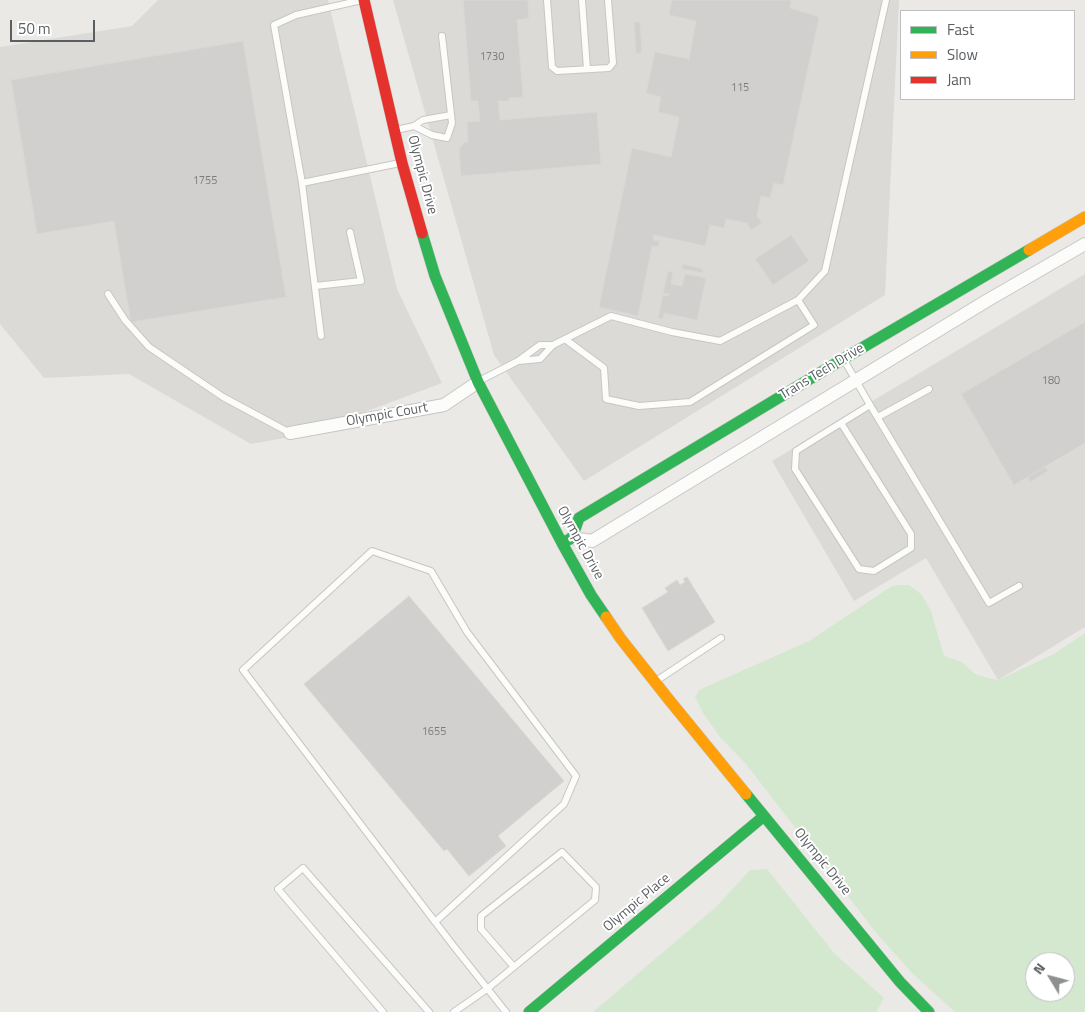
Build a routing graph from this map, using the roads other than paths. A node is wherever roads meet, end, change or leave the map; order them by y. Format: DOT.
graph roads {
  1 [pos="363,0"];
  2 [pos="547,0"];
  3 [pos="582,0"];
  4 [pos="608,0"];
  5 [pos="886,0"];
  6 [pos="442,36"];
  7 [pos="587,69"];
  8 [pos="451,115"];
  9 [pos="414,126"];
  10 [pos="395,130"];
  11 [pos="402,163"];
  12 [pos="302,182"];
  13 [pos="1085,217"];
  14 [pos="350,232"];
  15 [pos="1085,244"];
  16 [pos="976,280"];
  17 [pos="315,286"];
  18 [pos="108,294"];
  19 [pos="798,300"];
  20 [pos="988,300"];
  21 [pos="321,336"];
  22 [pos="565,339"];
  23 [pos="553,345"];
  24 [pos="843,359"];
  25 [pos="518,361"];
  26 [pos="856,380"];
  27 [pos="478,382"];
  28 [pos="929,389"];
  29 [pos="870,405"];
  30 [pos="878,417"];
  31 [pos="841,423"];
  32 [pos="290,433"];
  33 [pos="567,540"];
  34 [pos="1019,586"];
  35 [pos="721,638"];
  36 [pos="655,682"];
  37 [pos="764,816"];
  38 [pos="435,922"];
  39 [pos="514,967"];
  40 [pos="487,989"];
  41 [pos="925,1011"];
  42 [pos="383,1012"];
  43 [pos="429,1012"];
  44 [pos="454,1012"];
  45 [pos="506,1012"];
  46 [pos="529,1012"];
  1 -- 10 [label="street, Olympic Drive"];
  1 -- 12 [label="lane"];
  2 -- 7 [label="lane"];
  3 -- 7 [label="lane"];
  4 -- 7 [label="lane"];
  5 -- 19 [label="lane"];
  6 -- 8 [label="lane"];
  8 -- 9 [label="lane"];
  8 -- 9 [label="lane"];
  9 -- 10 [label="lane"];
  10 -- 11 [label="street, Olympic Drive"];
  11 -- 12 [label="lane"];
  11 -- 27 [label="street, Olympic Drive"];
  12 -- 17 [label="lane"];
  13 -- 16 [label="street, Trans Tech Drive"];
  14 -- 17 [label="lane"];
  15 -- 20 [label="street, Trans Tech Drive"];
  16 -- 20 [label="street"];
  16 -- 24 [label="street, Trans Tech Drive"];
  17 -- 21 [label="lane"];
  18 -- 32 [label="lane"];
  19 -- 22 [label="lane"];
  19 -- 22 [label="lane"];
  20 -- 26 [label="street, Trans Tech Drive"];
  22 -- 23 [label="lane"];
  23 -- 25 [label="lane"];
  23 -- 25 [label="lane"];
  24 -- 26 [label="lane"];
  24 -- 33 [label="street, Trans Tech Drive"];
  25 -- 27 [label="lane"];
  26 -- 29 [label="lane"];
  26 -- 33 [label="street, Trans Tech Drive"];
  27 -- 32 [label="street, Olympic Court"];
  27 -- 33 [label="street, Olympic Drive"];
  28 -- 30 [label="lane"];
  29 -- 30 [label="lane"];
  29 -- 31 [label="lane"];
  30 -- 34 [label="lane"];
  31 -- 31 [label="lane"];
  33 -- 36 [label="street, Olympic Drive"];
  35 -- 36 [label="lane"];
  36 -- 37 [label="street, Olympic Drive"];
  37 -- 41 [label="street, Olympic Drive"];
  37 -- 46 [label="street, Olympic Place"];
  38 -- 38 [label="lane"];
  38 -- 40 [label="lane"];
  39 -- 39 [label="lane"];
  39 -- 40 [label="lane"];
  40 -- 44 [label="lane"];
  40 -- 45 [label="lane"];
  42 -- 43 [label="lane"];
}
